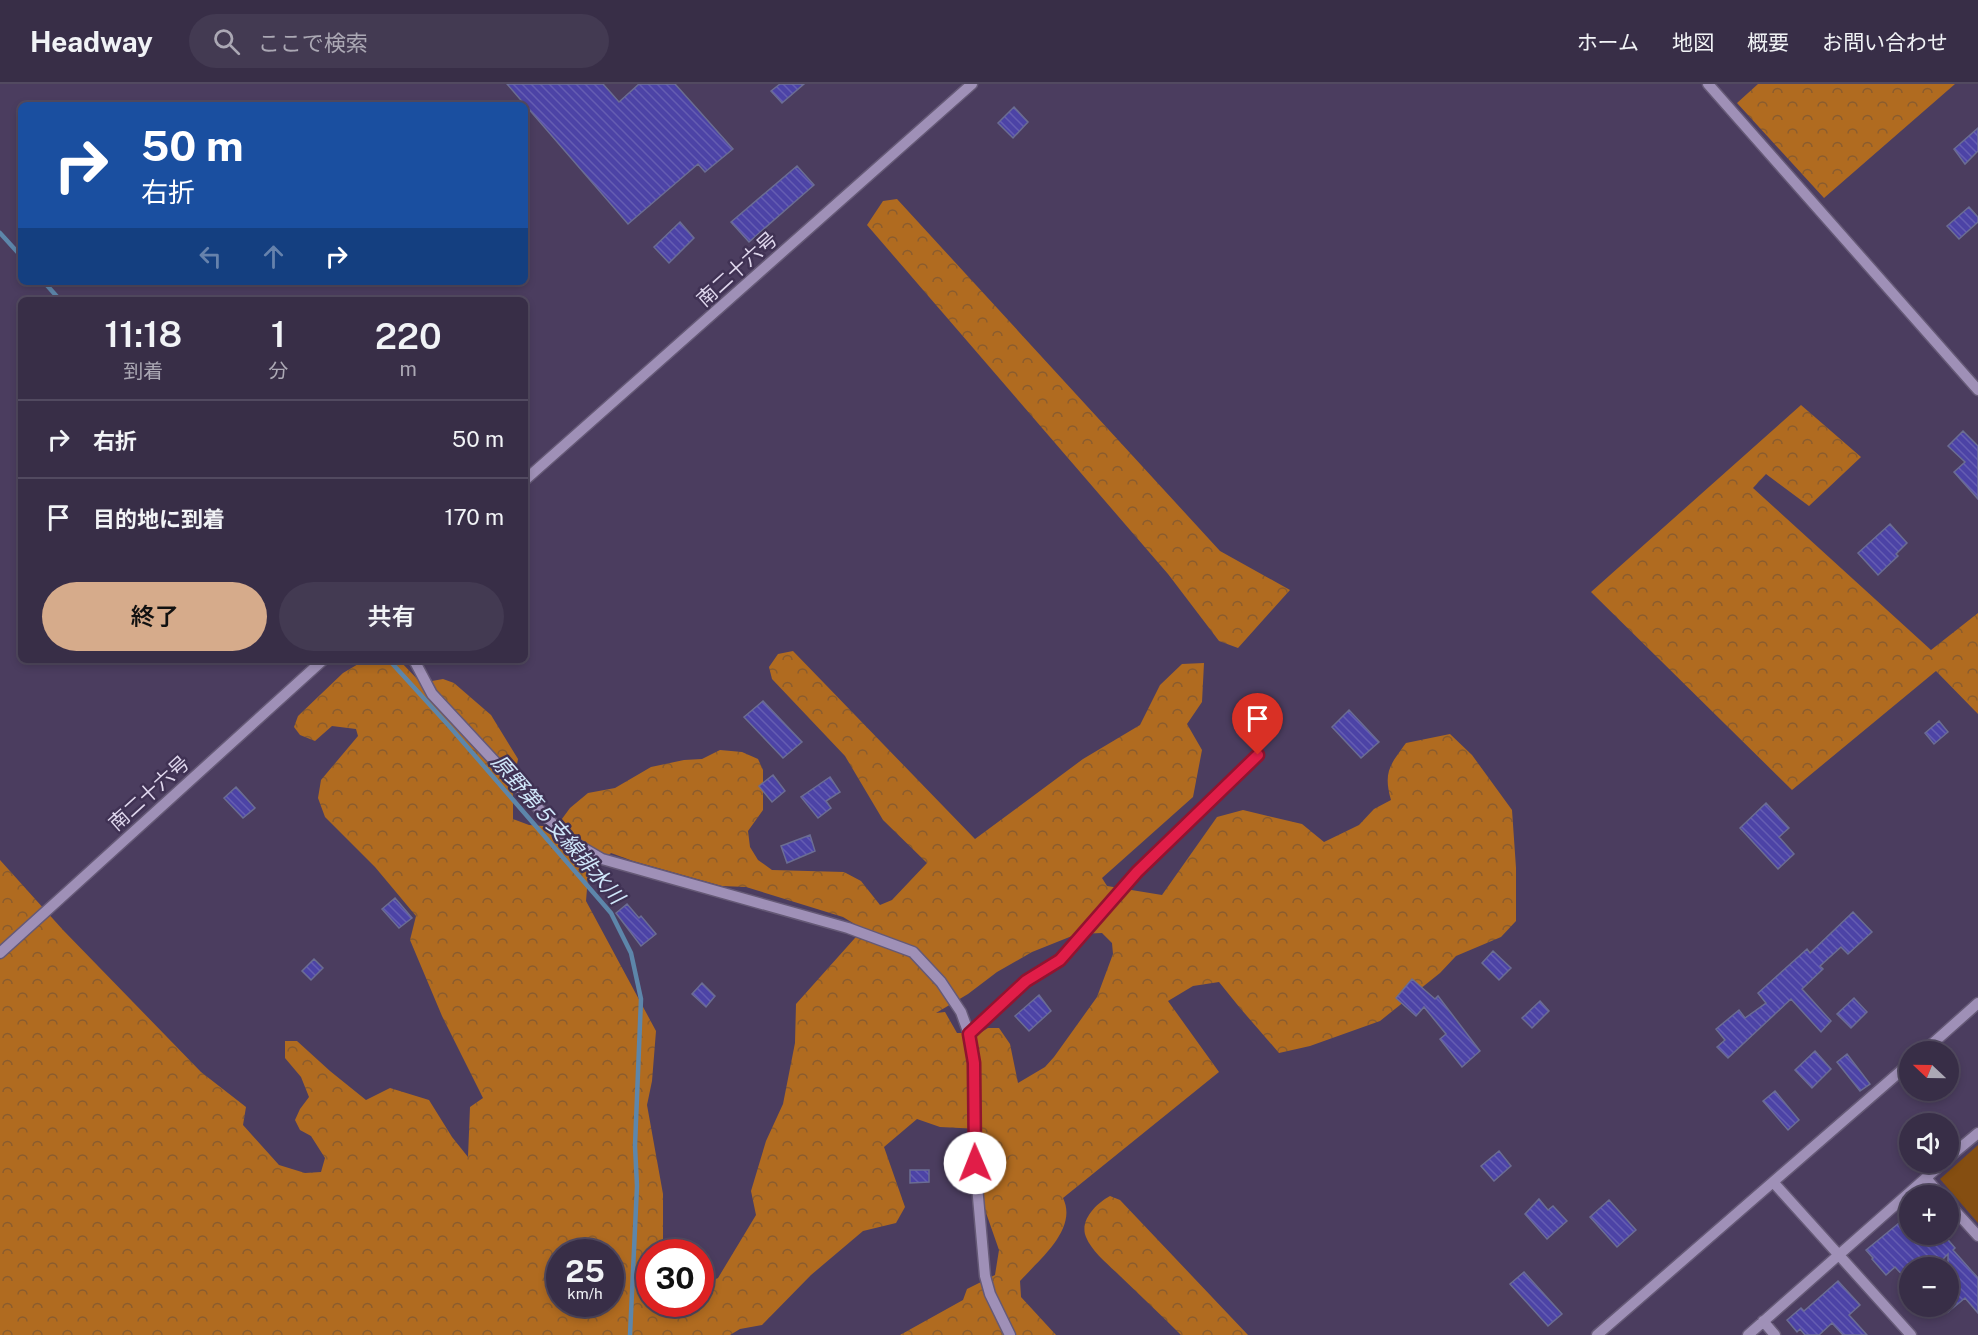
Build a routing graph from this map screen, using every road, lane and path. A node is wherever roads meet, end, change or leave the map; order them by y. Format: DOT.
graph roads {
  1 [pos="972,84"];
  2 [pos="1708,84"];
  3 [pos="1978,390"];
  4 [pos="528,477"];
  5 [pos="320,663"];
  6 [pos="416,663"];
  7 [pos="1258,755"];
  8 [pos="0,953"];
  9 [pos="1978,1003"];
  10 [pos="969,1034"];
  11 [pos="1935,1041"];
  12 [pos="1899,1073"];
  13 [pos="1978,1132"];
  14 [pos="1959,1148"];
  15 [pos="1932,1173"];
  16 [pos="1926,1178"];
  17 [pos="1773,1182"];
  18 [pos="1932,1185"];
  19 [pos="1959,1215"];
  20 [pos="1978,1236"];
  21 [pos="1839,1254"];
  22 [pos="1764,1321"];
  23 [pos="1010,1335"];
  24 [pos="1597,1335"];
  25 [pos="1748,1335"];
  26 [pos="1775,1335"];
  27 [pos="1911,1335"];
  1 -- 4 [label="street, 南二十六号"];
  2 -- 3 [label="street"];
  5 -- 8 [label="street, 南二十六号"];
  6 -- 10 [label="street"];
  7 -- 10 [label="street"];
  9 -- 11 [label="street"];
  10 -- 23 [label="street"];
  12 -- 17 [label="street"];
  13 -- 14 [label="street"];
  15 -- 16 [label="street"];
  16 -- 18 [label="street"];
  16 -- 21 [label="street"];
  17 -- 21 [label="street"];
  17 -- 24 [label="street"];
  19 -- 20 [label="street"];
  21 -- 22 [label="street"];
  21 -- 27 [label="street"];
  22 -- 25 [label="street"];
  22 -- 26 [label="street"];
}
